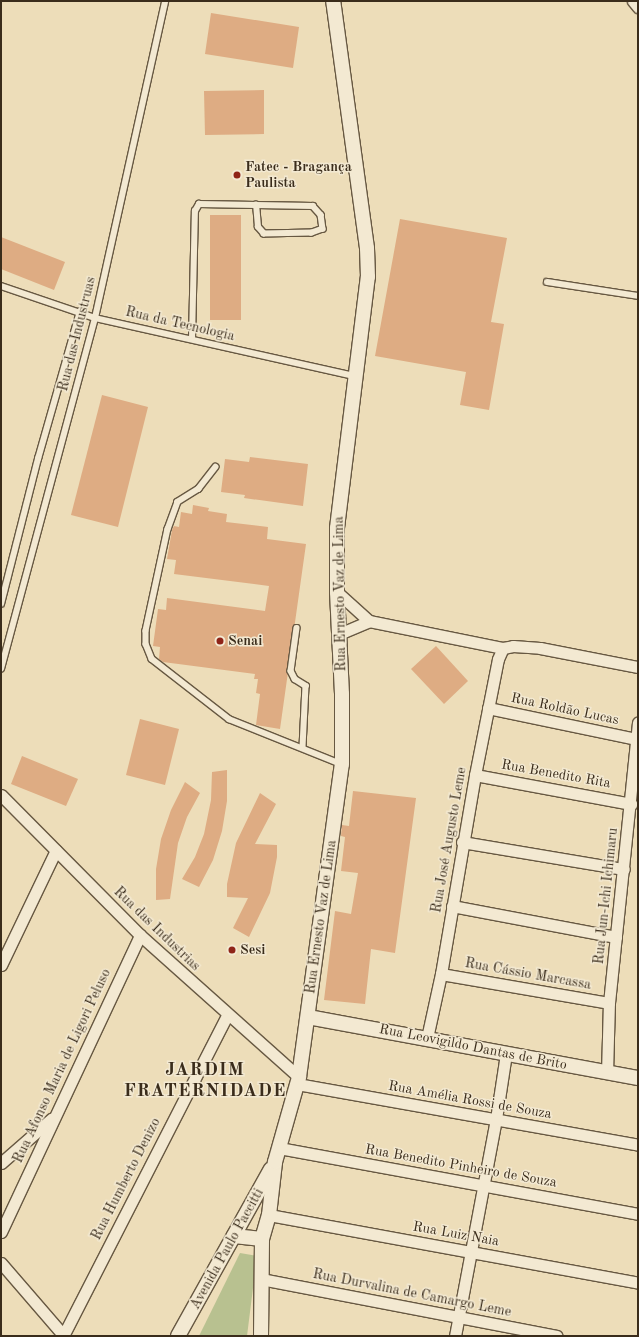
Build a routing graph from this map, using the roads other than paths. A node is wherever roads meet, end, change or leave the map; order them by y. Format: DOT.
graph roads {
  1 [pos="165,1"];
  2 [pos="333,1"];
  3 [pos="633,1"];
  4 [pos="638,7"];
  5 [pos="256,205"];
  6 [pos="547,282"];
  7 [pos="1,286"];
  8 [pos="638,296"];
  9 [pos="80,312"];
  10 [pos="95,318"];
  11 [pos="192,340"];
  12 [pos="357,376"];
  13 [pos="216,467"];
  14 [pos="337,592"];
  15 [pos="1,604"];
  16 [pos="369,621"];
  17 [pos="297,628"];
  18 [pos="339,634"];
  19 [pos="503,648"];
  20 [pos="638,667"];
  21 [pos="1,669"];
  22 [pos="488,708"];
  23 [pos="638,722"];
  24 [pos="637,739"];
  25 [pos="303,747"];
  26 [pos="342,764"];
  27 [pos="475,775"];
  28 [pos="1,795"];
  29 [pos="631,804"];
  30 [pos="462,842"];
  31 [pos="56,850"];
  32 [pos="624,869"];
  33 [pos="452,906"];
  34 [pos="140,935"];
  35 [pos="616,937"];
  36 [pos="1,965"];
  37 [pos="441,974"];
  38 [pos="609,1004"];
  39 [pos="227,1015"];
  40 [pos="308,1016"];
  41 [pos="427,1038"];
  42 [pos="506,1054"];
  43 [pos="607,1073"];
  44 [pos="638,1078"];
  45 [pos="298,1081"];
  46 [pos="55,1116"];
  47 [pos="496,1119"];
  48 [pos="638,1145"];
  49 [pos="279,1148"];
  50 [pos="276,1162"];
  51 [pos="1,1163"];
  52 [pos="484,1186"];
  53 [pos="638,1214"];
  54 [pos="269,1215"];
  55 [pos="1,1232"];
  56 [pos="234,1236"];
  57 [pos="262,1239"];
  58 [pos="471,1252"];
  59 [pos="1,1263"];
  60 [pos="261,1278"];
  61 [pos="638,1282"];
  62 [pos="458,1317"];
  63 [pos="64,1336"];
  64 [pos="178,1336"];
  65 [pos="261,1336"];
  66 [pos="455,1336"];
  67 [pos="557,1336"];
  1 -- 10 [label="lane, Rua das Industruas"];
  2 -- 12 [label="street, Rua Ernesto Vaz de Lima"];
  3 -- 4 [label="street"];
  5 -- 5 [label="lane"];
  5 -- 11 [label="lane"];
  6 -- 8 [label="lane"];
  7 -- 9 [label="lane, Rua da Tecnologia"];
  9 -- 10 [label="lane, Rua da Tecnologia"];
  9 -- 15 [label="lane"];
  10 -- 11 [label="lane, Rua da Tecnologia"];
  10 -- 21 [label="lane, Rua das Industruas"];
  11 -- 12 [label="lane, Rua da Tecnologia"];
  12 -- 14 [label="street, Rua Ernesto Vaz de Lima"];
  13 -- 25 [label="lane"];
  14 -- 16 [label="street"];
  14 -- 18 [label="street, Rua Ernesto Vaz de Lima"];
  16 -- 18 [label="street"];
  16 -- 19 [label="street"];
  17 -- 25 [label="lane"];
  18 -- 26 [label="street, Rua Ernesto Vaz de Lima"];
  19 -- 20 [label="street"];
  19 -- 22 [label="street, Rua José Augusto Leme"];
  22 -- 24 [label="street, Rua Roldão Lucas"];
  22 -- 27 [label="street, Rua José Augusto Leme"];
  23 -- 24 [label="street, Rua Jun-Ichi Ichimaru"];
  24 -- 29 [label="street, Rua Jun-Ichi Ichimaru"];
  25 -- 26 [label="lane"];
  26 -- 40 [label="street, Rua Ernesto Vaz de Lima"];
  27 -- 29 [label="street, Rua Benedito Rita"];
  27 -- 30 [label="street, Rua José Augusto Leme"];
  28 -- 31 [label="street, Rua das Industrias"];
  29 -- 32 [label="street, Rua Jun-Ichi Ichimaru"];
  30 -- 32 [label="street"];
  30 -- 33 [label="street, Rua José Augusto Leme"];
  31 -- 34 [label="street, Rua das Industrias"];
  31 -- 36 [label="street"];
  32 -- 35 [label="street, Rua Jun-Ichi Ichimaru"];
  33 -- 35 [label="street"];
  33 -- 37 [label="street, Rua José Augusto Leme"];
  34 -- 39 [label="street, Rua das Industrias"];
  34 -- 46 [label="street, Rua Afonso Maria de Ligori Peluso"];
  35 -- 38 [label="street, Rua Jun-Ichi Ichimaru"];
  37 -- 38 [label="street, Rua Cássio Marcassa"];
  37 -- 41 [label="street, Rua José Augusto Leme"];
  38 -- 43 [label="street, Rua Jun-Ichi Ichimaru"];
  39 -- 45 [label="street, Rua das Industrias"];
  39 -- 63 [label="street, Rua Humberto Denizo"];
  40 -- 41 [label="street, Rua Leovigildo Dantas de Brito"];
  40 -- 45 [label="street, Rua Ernesto Vaz de Lima"];
  41 -- 42 [label="street, Rua Leovigildo Dantas de Brito"];
  42 -- 43 [label="street, Rua Leovigildo Dantas de Brito"];
  42 -- 47 [label="street"];
  43 -- 44 [label="street, Rua Leovigildo Dantas de Brito"];
  45 -- 47 [label="street, Rua Amélia Rossi de Souza"];
  45 -- 49 [label="street, Rua Ernesto Vaz de Lima"];
  46 -- 51 [label="street"];
  46 -- 55 [label="street, Rua Afonso Maria de Ligori Peluso"];
  47 -- 48 [label="street, Rua Amélia Rossi de Souza"];
  47 -- 52 [label="street"];
  49 -- 50 [label="street, Rua Ernesto Vaz de Lima"];
  49 -- 52 [label="street, Rua Benedito Pinheiro de Souza"];
  50 -- 54 [label="street"];
  50 -- 56 [label="street, Avenida Paulo Paccitti"];
  52 -- 53 [label="street, Rua Benedito Pinheiro de Souza"];
  52 -- 58 [label="street"];
  54 -- 57 [label="street"];
  54 -- 58 [label="street, Rua Luiz Naia"];
  56 -- 57 [label="street"];
  56 -- 64 [label="street, Avenida Paulo Paccitti"];
  57 -- 60 [label="street"];
  58 -- 61 [label="street, Rua Luiz Naia"];
  58 -- 62 [label="street"];
  59 -- 63 [label="street"];
  60 -- 62 [label="street, Rua Durvalina de Camargo Leme"];
  60 -- 65 [label="street"];
  62 -- 66 [label="street"];
  62 -- 67 [label="street, Rua Durvalina de Camargo Leme"];
}
